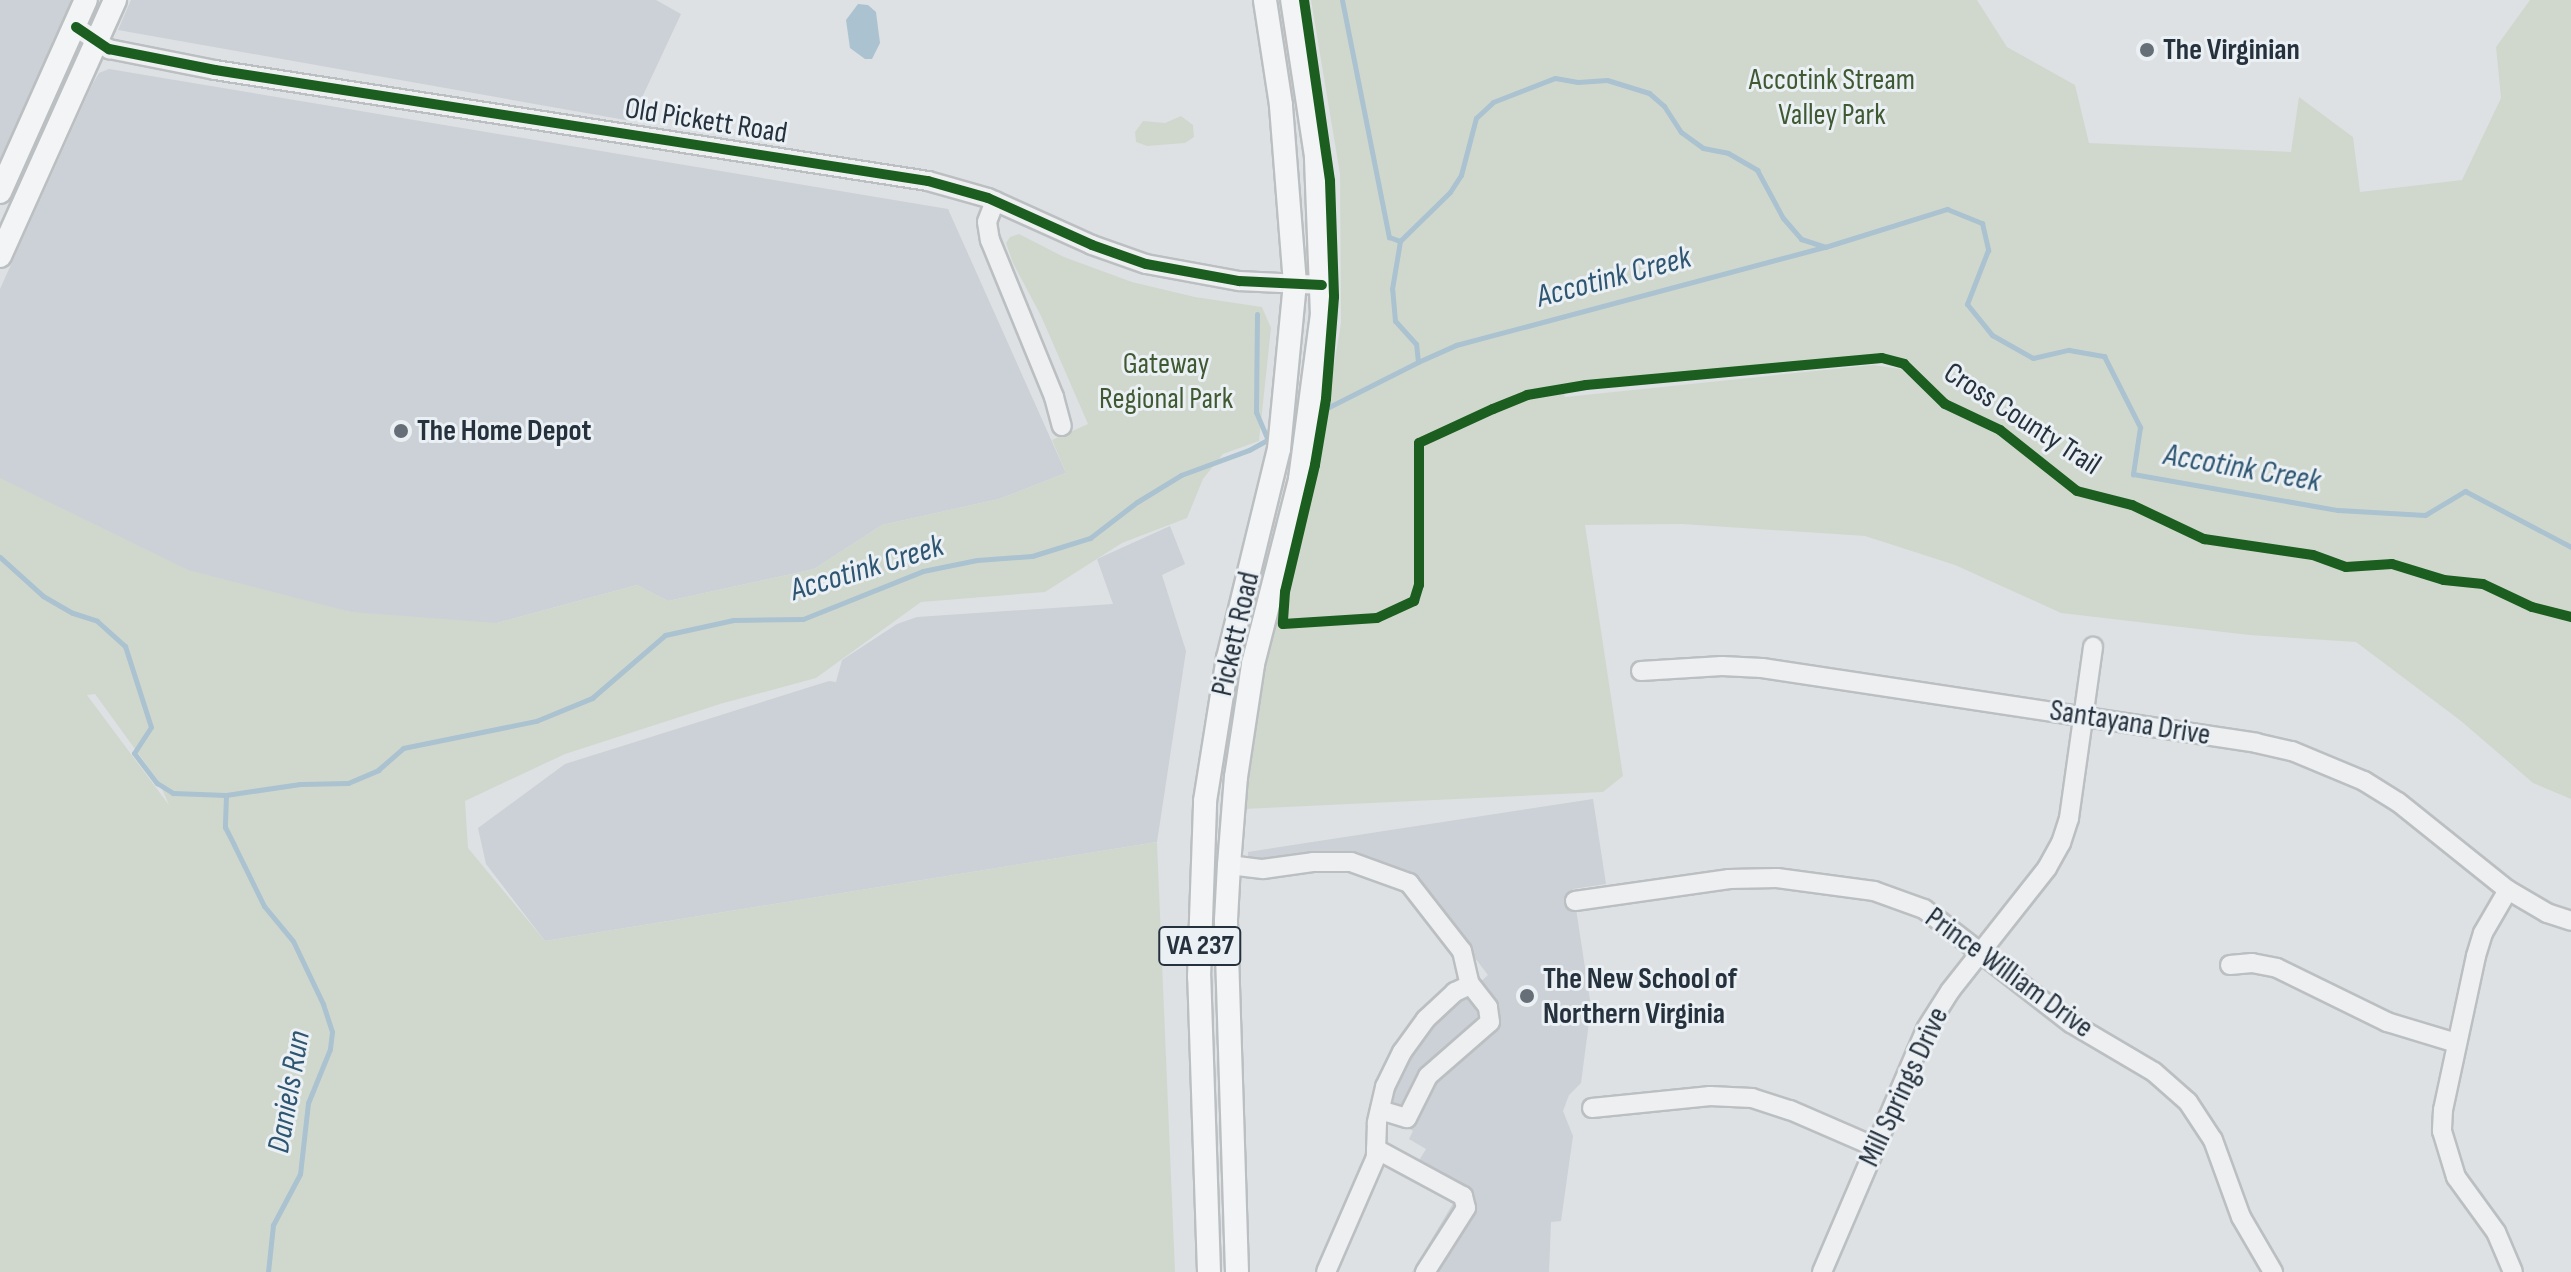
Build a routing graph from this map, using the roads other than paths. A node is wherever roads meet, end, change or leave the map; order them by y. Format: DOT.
graph roads {
  1 [pos="86,0"];
  2 [pos="115,0"];
  3 [pos="1265,0"];
  4 [pos="1292,0"];
  5 [pos="76,27"];
  6 [pos="95,40"];
  7 [pos="0,192"];
  8 [pos="995,201"];
  9 [pos="0,256"];
  10 [pos="1295,284"];
  11 [pos="1322,285"];
  12 [pos="1062,426"];
  13 [pos="2093,647"];
  14 [pos="1641,671"];
  15 [pos="2083,716"];
  16 [pos="1229,865"];
  17 [pos="2508,890"];
  18 [pos="1575,901"];
  19 [pos="2571,921"];
  20 [pos="1981,952"];
  21 [pos="2230,965"];
  22 [pos="1470,984"];
  23 [pos="2456,1043"];
  24 [pos="1592,1108"];
  25 [pos="1380,1110"];
  26 [pos="1875,1147"];
  27 [pos="1376,1149"];
  28 [pos="1209,1272"];
  29 [pos="1237,1272"];
  30 [pos="1326,1272"];
  31 [pos="1425,1272"];
  32 [pos="1822,1272"];
  33 [pos="2273,1272"];
  34 [pos="2513,1272"];
  1 -- 5 [label="main road"];
  2 -- 6 [label="main road"];
  3 -- 10 [label="main road, Pickett Road / VA 237"];
  4 -- 11 [label="main road, Pickett Road / VA 237"];
  5 -- 6 [label="street, Old Pickett Road"];
  5 -- 7 [label="main road"];
  6 -- 8 [label="street, Old Pickett Road"];
  6 -- 9 [label="main road"];
  8 -- 10 [label="street, Old Pickett Road"];
  8 -- 12 [label="street"];
  10 -- 11 [label="street, Old Pickett Road"];
  10 -- 28 [label="main road, Pickett Road / VA 237"];
  11 -- 16 [label="main road, Pickett Road / VA 237"];
  13 -- 15 [label="street, Mill Springs Drive"];
  14 -- 15 [label="street, Santayana Drive"];
  15 -- 17 [label="street, Santayana Drive"];
  15 -- 20 [label="street, Mill Springs Drive"];
  16 -- 22 [label="street"];
  16 -- 29 [label="main road, Pickett Road / VA 237"];
  17 -- 19 [label="street, Santayana Drive"];
  17 -- 23 [label="street"];
  18 -- 20 [label="street, Prince William Drive"];
  20 -- 26 [label="street, Mill Springs Drive"];
  20 -- 33 [label="street, Prince William Drive"];
  21 -- 23 [label="street"];
  22 -- 25 [label="street"];
  22 -- 25 [label="street"];
  23 -- 34 [label="street"];
  24 -- 26 [label="street"];
  25 -- 27 [label="street"];
  26 -- 32 [label="street, Mill Springs Drive"];
  27 -- 30 [label="street"];
  27 -- 31 [label="street"];
}
